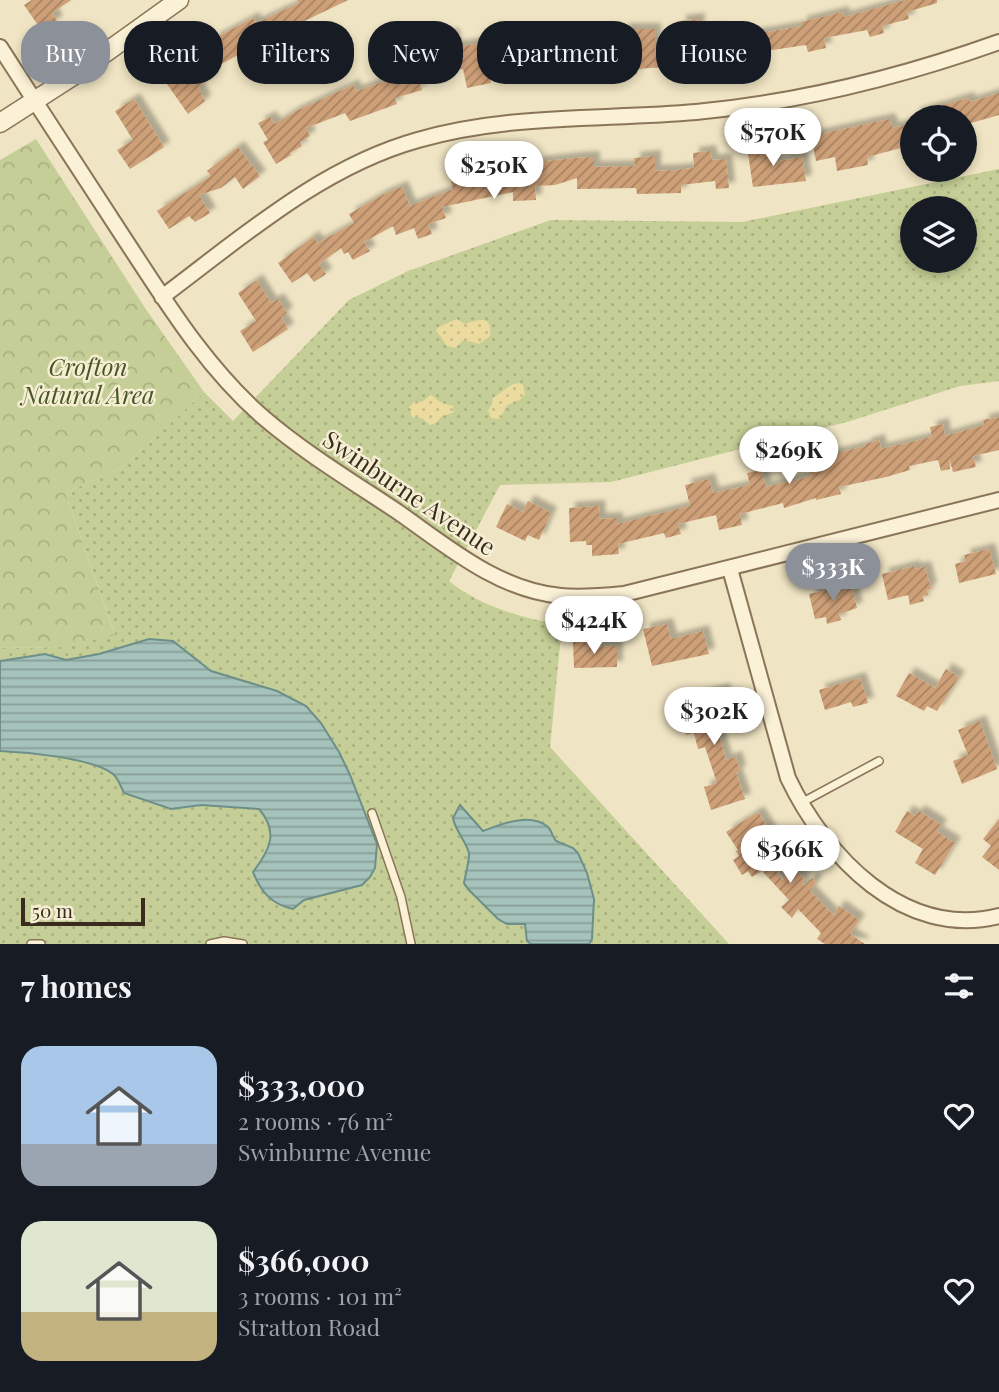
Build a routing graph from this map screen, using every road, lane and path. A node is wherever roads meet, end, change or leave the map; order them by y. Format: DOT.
graph roads {
  1 [pos="179,0"];
  2 [pos="999,43"];
  3 [pos="0,47"];
  4 [pos="35,102"];
  5 [pos="0,123"];
  6 [pos="162,297"];
  7 [pos="999,500"];
  8 [pos="730,569"];
  9 [pos="879,761"];
  10 [pos="800,804"];
  11 [pos="372,813"];
  12 [pos="999,916"];
  13 [pos="31,944"];
  14 [pos="41,944"];
  15 [pos="210,944"];
  16 [pos="243,944"];
  17 [pos="411,944"];
  1 -- 4 [label="street"];
  2 -- 6 [label="street"];
  3 -- 4 [label="street, Swinburne Avenue"];
  4 -- 5 [label="street"];
  4 -- 6 [label="street, Swinburne Avenue"];
  6 -- 8 [label="street, Swinburne Avenue"];
  7 -- 8 [label="street, Swinburne Avenue"];
  8 -- 10 [label="street"];
  9 -- 10 [label="lane"];
  10 -- 12 [label="street"];
  11 -- 17 [label="lane"];
  13 -- 14 [label="lane"];
  15 -- 16 [label="lane"];
}
